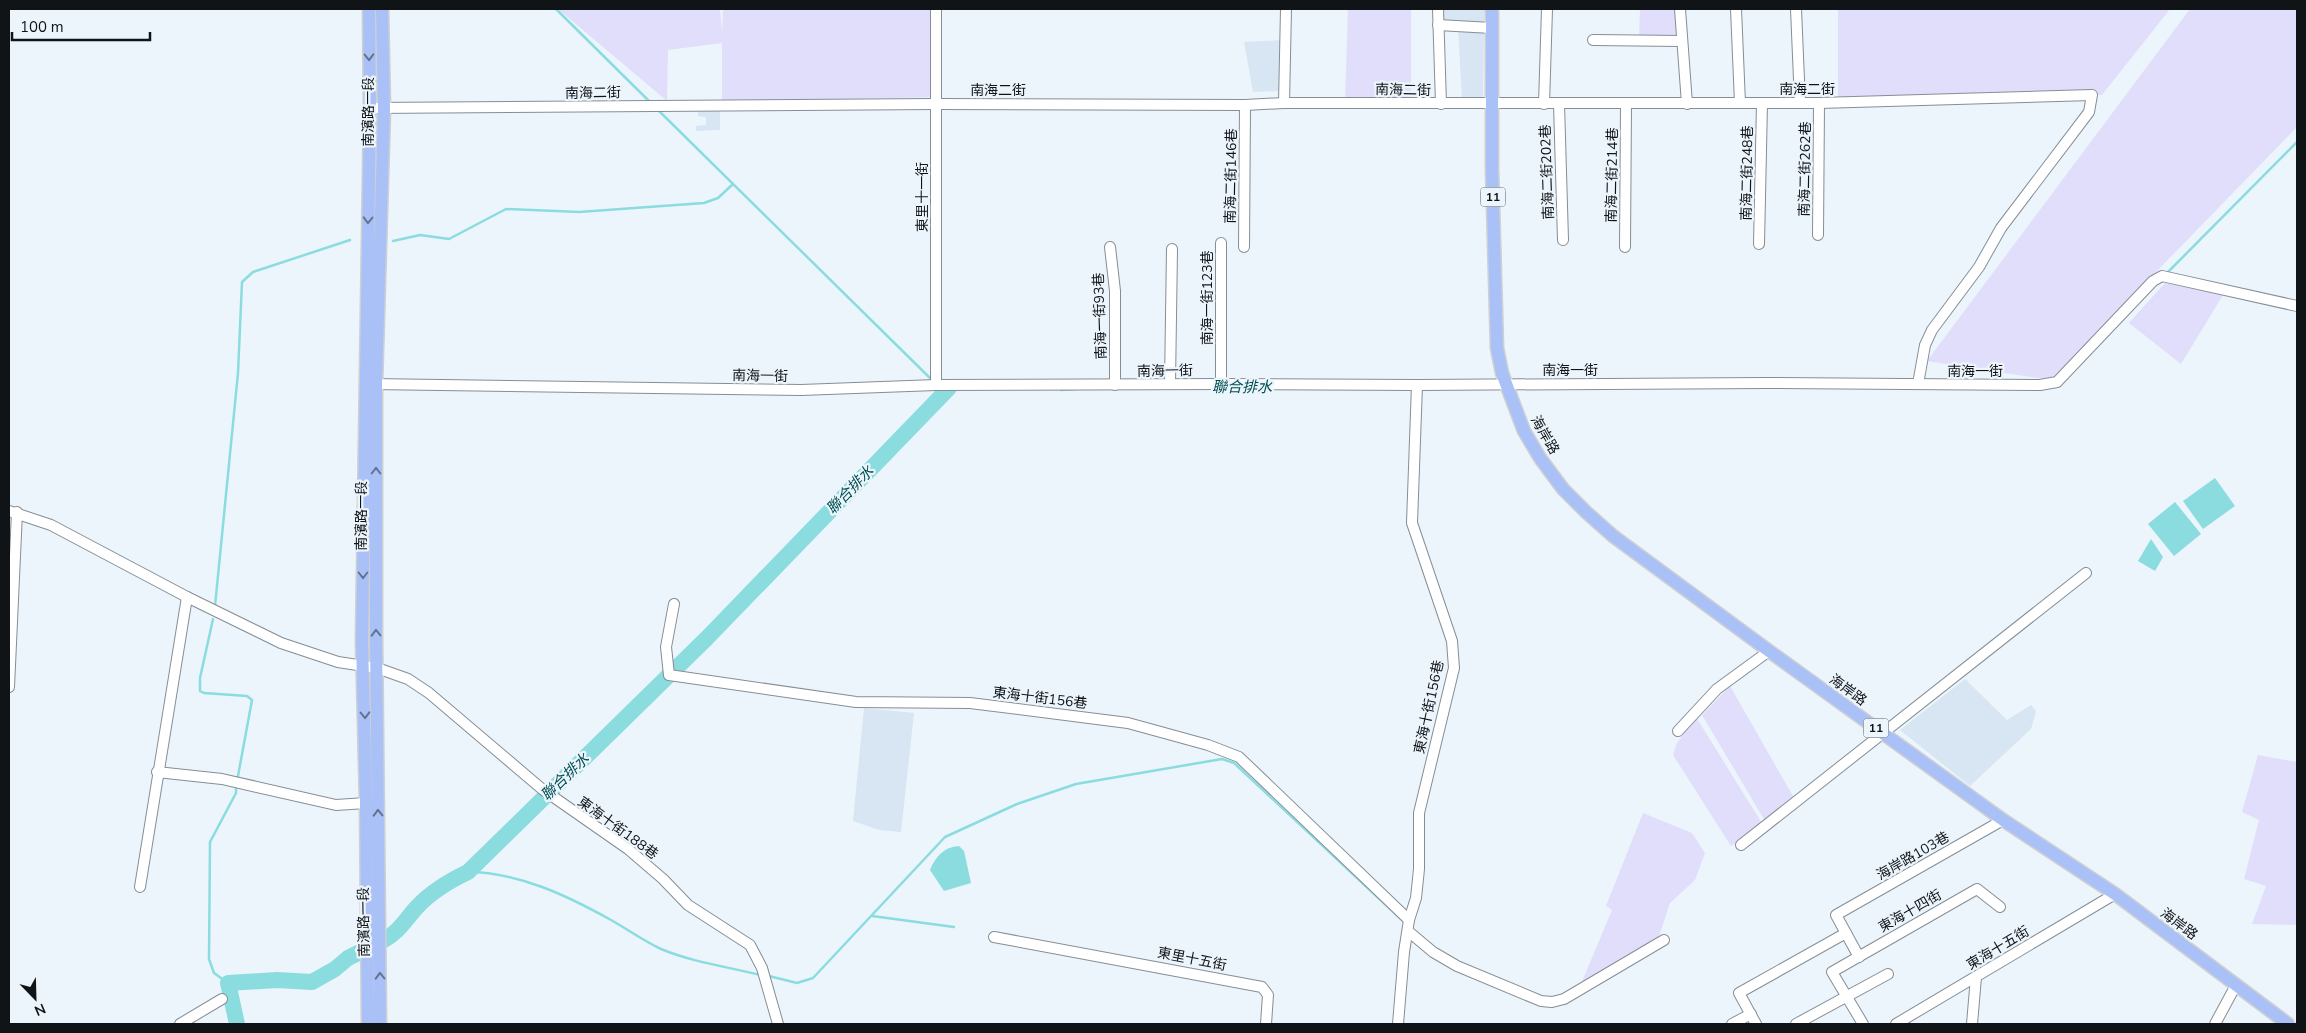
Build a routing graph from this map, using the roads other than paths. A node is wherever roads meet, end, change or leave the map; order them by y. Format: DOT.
graph roads {
  1 [pos="369,9"];
  2 [pos="382,9"];
  3 [pos="936,9"];
  4 [pos="1286,9"];
  5 [pos="1438,9"];
  6 [pos="1492,9"];
  7 [pos="1546,9"];
  8 [pos="1680,9"];
  9 [pos="1736,9"];
  10 [pos="1796,9"];
  11 [pos="1438,25"];
  12 [pos="1492,28"];
  13 [pos="1593,40"];
  14 [pos="1681,41"];
  15 [pos="1284,103"];
  16 [pos="1740,103"];
  17 [pos="1762,103"];
  18 [pos="1800,103"];
  19 [pos="1819,103"];
  20 [pos="935,104"];
  21 [pos="1441,104"];
  22 [pos="1493,104"];
  23 [pos="1544,104"];
  24 [pos="1559,104"];
  25 [pos="1626,104"];
  26 [pos="1687,104"];
  27 [pos="1245,105"];
  28 [pos="370,108"];
  29 [pos="384,109"];
  30 [pos="1818,235"];
  31 [pos="1563,240"];
  32 [pos="1221,243"];
  33 [pos="1760,244"];
  34 [pos="1625,246"];
  35 [pos="1110,247"];
  36 [pos="1244,247"];
  37 [pos="1172,249"];
  38 [pos="2297,306"];
  39 [pos="370,384"];
  40 [pos="1170,384"];
  41 [pos="1221,384"];
  42 [pos="1918,384"];
  43 [pos="936,385"];
  44 [pos="1116,385"];
  45 [pos="1417,385"];
  46 [pos="1508,387"];
  47 [pos="13,511"];
  48 [pos="2086,573"];
  49 [pos="187,597"];
  50 [pos="674,604"];
  51 [pos="1769,651"];
  52 [pos="370,667"];
  53 [pos="9,687"];
  54 [pos="1678,731"];
  55 [pos="1883,734"];
  56 [pos="158,772"];
  57 [pos="366,803"];
  58 [pos="2003,820"];
  59 [pos="1740,845"];
  60 [pos="140,887"];
  61 [pos="2115,894"];
  62 [pos="2000,907"];
  63 [pos="1409,920"];
  64 [pos="1408,931"];
  65 [pos="1846,934"];
  66 [pos="994,937"];
  67 [pos="1664,940"];
  68 [pos="1859,956"];
  69 [pos="1888,974"];
  70 [pos="1976,977"];
  71 [pos="2236,985"];
  72 [pos="1847,996"];
  73 [pos="222,999"];
  74 [pos="1751,1014"];
  75 [pos="180,1024"];
  76 [pos="368,1024"];
  77 [pos="380,1024"];
  78 [pos="778,1024"];
  79 [pos="1266,1024"];
  80 [pos="1398,1024"];
  81 [pos="1732,1024"];
  82 [pos="1756,1024"];
  83 [pos="1796,1024"];
  84 [pos="1863,1024"];
  85 [pos="1896,1024"];
  86 [pos="1972,1024"];
  87 [pos="2215,1024"];
  88 [pos="2288,1024"];
  1 -- 28 [label="main road, 南濱路一段, one-way"];
  2 -- 29 [label="main road, 南濱路一段"];
  3 -- 20 [label="street, 東里十一街"];
  4 -- 15 [label="street"];
  5 -- 11 [label="street"];
  6 -- 12 [label="main road, 海岸路 / 11"];
  7 -- 23 [label="street"];
  8 -- 14 [label="street"];
  9 -- 16 [label="street"];
  10 -- 18 [label="street"];
  11 -- 12 [label="street"];
  11 -- 21 [label="street"];
  12 -- 22 [label="main road, 海岸路 / 11"];
  13 -- 14 [label="street"];
  14 -- 26 [label="street"];
  15 -- 21 [label="street, 南海二街"];
  15 -- 27 [label="street, 南海二街"];
  16 -- 17 [label="street, 南海二街"];
  16 -- 26 [label="street, 南海二街"];
  17 -- 18 [label="street, 南海二街"];
  17 -- 33 [label="street, 南海二街248巷"];
  18 -- 19 [label="street, 南海二街"];
  19 -- 30 [label="street, 南海二街262巷"];
  19 -- 42 [label="street, 南海二街"];
  20 -- 27 [label="street, 南海二街"];
  20 -- 29 [label="street, 南海二街"];
  20 -- 43 [label="street, 東里十一街"];
  21 -- 22 [label="street, 南海二街"];
  22 -- 23 [label="street, 南海二街"];
  22 -- 46 [label="main road, 海岸路 / 11"];
  23 -- 24 [label="street, 南海二街"];
  24 -- 25 [label="street, 南海二街"];
  24 -- 31 [label="street, 南海二街202巷"];
  25 -- 26 [label="street, 南海二街"];
  25 -- 34 [label="street, 南海二街214巷"];
  27 -- 36 [label="street, 南海二街146巷"];
  28 -- 29 [label="street, 南海二街"];
  28 -- 39 [label="main road, 南濱路一段, one-way"];
  29 -- 39 [label="main road, 南濱路一段"];
  32 -- 41 [label="street, 南海一街123巷"];
  35 -- 44 [label="street, 南海一街93巷"];
  37 -- 40 [label="street"];
  38 -- 42 [label="street, 南海一街"];
  39 -- 43 [label="street, 南海一街"];
  39 -- 52 [label="main road, 南濱路一段"];
  40 -- 41 [label="street, 南海一街"];
  40 -- 44 [label="street, 南海一街"];
  41 -- 45 [label="street, 南海一街"];
  42 -- 46 [label="street, 南海一街"];
  43 -- 44 [label="street, 南海一街"];
  45 -- 46 [label="street, 南海一街"];
  45 -- 63 [label="street, 東海十街156巷"];
  46 -- 51 [label="main road, 海岸路 / 11"];
  47 -- 49 [label="street, 東海十街188巷"];
  47 -- 53 [label="street"];
  48 -- 55 [label="street"];
  49 -- 52 [label="street, 東海十街188巷"];
  49 -- 56 [label="street"];
  50 -- 63 [label="street, 東海十街156巷"];
  51 -- 54 [label="street"];
  51 -- 55 [label="main road, 海岸路 / 11"];
  52 -- 57 [label="main road, 南濱路一段, one-way"];
  77 -- 52 [label="main road, 南濱路一段, one-way"];
  52 -- 78 [label="street, 東海十街188巷"];
  55 -- 58 [label="main road, 海岸路 / 11"];
  55 -- 59 [label="street"];
  56 -- 57 [label="street"];
  56 -- 60 [label="street"];
  57 -- 76 [label="main road, 南濱路一段"];
  58 -- 61 [label="main road, 海岸路 / 11"];
  58 -- 65 [label="street, 海岸路103巷"];
  61 -- 70 [label="street, 東海十五街"];
  61 -- 71 [label="main road, 海岸路 / 11"];
  62 -- 68 [label="street, 東海十四街"];
  63 -- 64 [label="street, 東海十街156巷"];
  64 -- 67 [label="street"];
  64 -- 80 [label="street, 東海十街156巷"];
  65 -- 68 [label="street"];
  65 -- 74 [label="street"];
  66 -- 79 [label="street, 東里十五街"];
  68 -- 72 [label="street, 東海十四街"];
  69 -- 72 [label="street"];
  70 -- 85 [label="street, 東海十五街"];
  70 -- 86 [label="street"];
  71 -- 87 [label="street"];
  71 -- 88 [label="main road, 海岸路 / 11"];
  72 -- 83 [label="street"];
  72 -- 84 [label="street"];
  73 -- 75 [label="street"];
  74 -- 81 [label="street"];
  74 -- 82 [label="street"];
}
